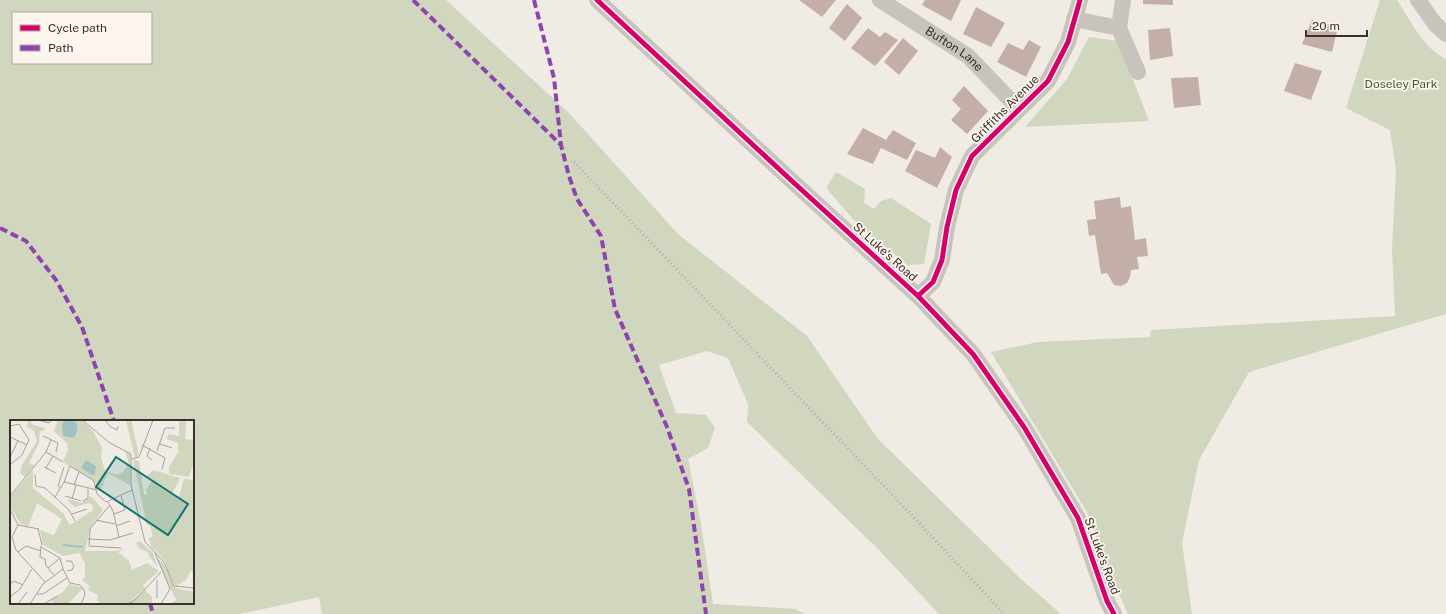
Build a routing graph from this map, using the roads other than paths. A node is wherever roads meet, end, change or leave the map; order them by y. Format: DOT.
graph roads {
  1 [pos="597,0"];
  2 [pos="880,0"];
  3 [pos="1080,0"];
  4 [pos="1123,0"];
  5 [pos="1418,0"];
  6 [pos="1074,19"];
  7 [pos="1119,28"];
  8 [pos="1446,34"];
  9 [pos="1138,72"];
  10 [pos="1019,109"];
  11 [pos="918,296"];
  12 [pos="1114,614"];
  1 -- 11 [label="street, St Luke's Road"];
  2 -- 10 [label="street, Bufton Lane"];
  3 -- 6 [label="street, Griffiths Avenue"];
  4 -- 7 [label="street"];
  5 -- 8 [label="street"];
  6 -- 7 [label="street"];
  6 -- 10 [label="street, Griffiths Avenue"];
  7 -- 9 [label="street"];
  10 -- 11 [label="street, Griffiths Avenue"];
  11 -- 12 [label="street, St Luke's Road"];
}
